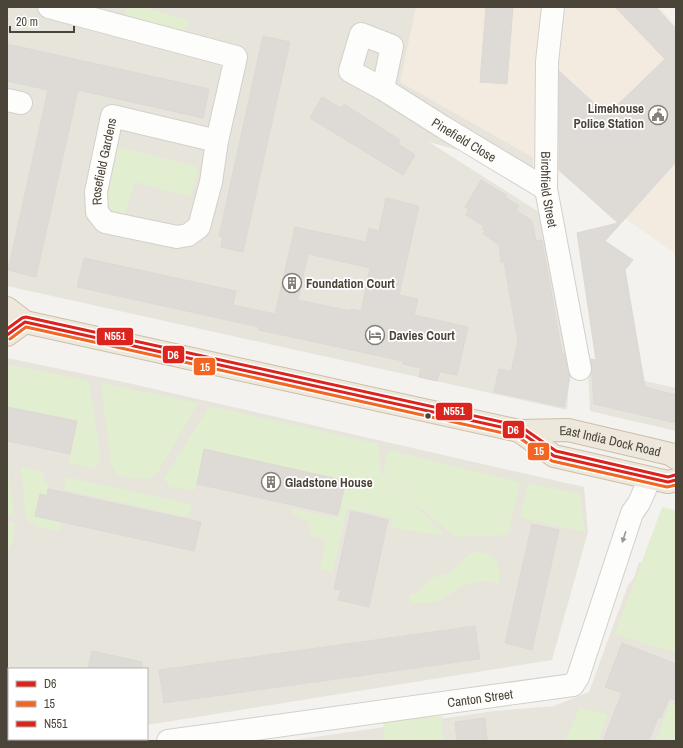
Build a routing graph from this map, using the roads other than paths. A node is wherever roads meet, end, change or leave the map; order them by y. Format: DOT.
graph roads {
  1 [pos="49,7"];
  2 [pos="553,7"];
  3 [pos="102,14"];
  4 [pos="383,89"];
  5 [pos="218,141"];
  6 [pos="546,188"];
  7 [pos="7,308"];
  8 [pos="25,322"];
  9 [pos="7,335"];
  10 [pos="580,369"];
  11 [pos="519,431"];
  12 [pos="676,458"];
  13 [pos="650,478"];
  14 [pos="676,480"];
  15 [pos="168,741"];
  1 -- 3 [label="street, Rosefield Gardens"];
  2 -- 6 [label="street, Birchfield Street"];
  3 -- 5 [label="street, Rosefield Gardens"];
  4 -- 6 [label="street, Pinefield Close"];
  5 -- 5 [label="street, Rosefield Gardens"];
  6 -- 10 [label="street, Birchfield Street"];
  7 -- 8 [label="highway, East India Dock Road"];
  8 -- 9 [label="highway"];
  8 -- 11 [label="highway, East India Dock Road"];
  11 -- 12 [label="highway, East India Dock Road"];
  11 -- 13 [label="highway, East India Dock Road"];
  13 -- 14 [label="highway, East India Dock Road"];
  13 -- 15 [label="street, Canton Street, one-way"];
}
